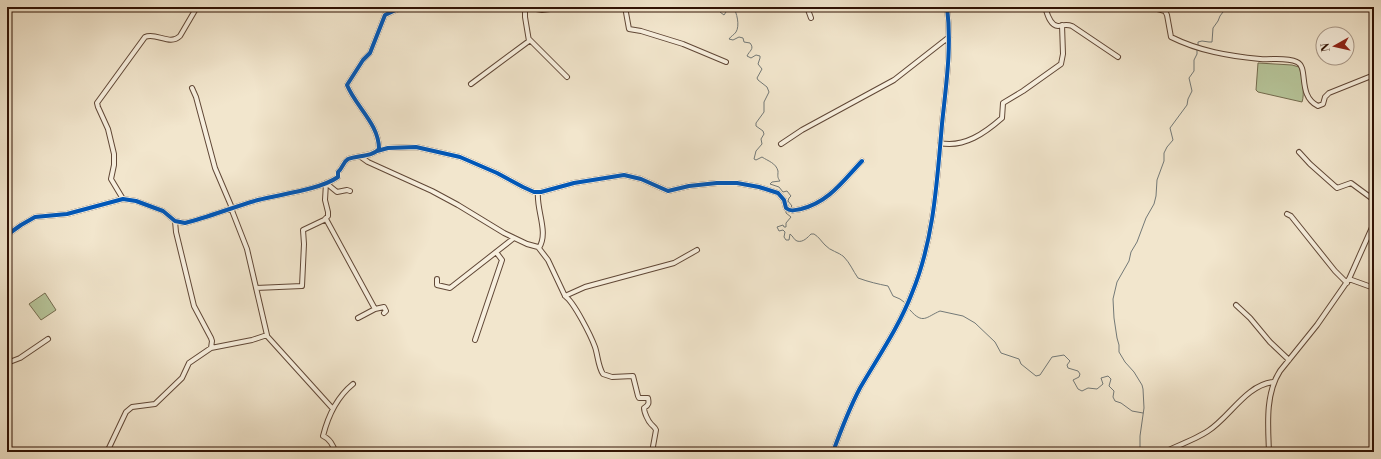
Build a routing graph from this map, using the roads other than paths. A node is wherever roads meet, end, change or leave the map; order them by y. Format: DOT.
graph roads {
  1 [pos="197,7"];
  2 [pos="254,7"];
  3 [pos="280,7"];
  4 [pos="402,7"];
  5 [pos="525,7"];
  6 [pos="566,7"];
  7 [pos="625,7"];
  8 [pos="807,7"];
  9 [pos="947,7"];
  10 [pos="1045,7"];
  11 [pos="1150,7"];
  12 [pos="811,18"];
  13 [pos="1062,25"];
  14 [pos="949,37"];
  15 [pos="529,39"];
  16 [pos="1118,57"];
  17 [pos="726,62"];
  18 [pos="1374,75"];
  19 [pos="567,77"];
  20 [pos="471,84"];
  21 [pos="192,88"];
  22 [pos="781,144"];
  23 [pos="940,144"];
  24 [pos="377,151"];
  25 [pos="1299,152"];
  26 [pos="361,157"];
  27 [pos="862,161"];
  28 [pos="326,183"];
  29 [pos="350,191"];
  30 [pos="538,192"];
  31 [pos="124,199"];
  32 [pos="1374,200"];
  33 [pos="232,208"];
  34 [pos="1287,214"];
  35 [pos="326,219"];
  36 [pos="175,221"];
  37 [pos="1374,223"];
  38 [pos="7,235"];
  39 [pos="514,238"];
  40 [pos="539,248"];
  41 [pos="697,250"];
  42 [pos="496,252"];
  43 [pos="437,279"];
  44 [pos="1348,281"];
  45 [pos="256,288"];
  46 [pos="1374,288"];
  47 [pos="565,296"];
  48 [pos="1236,305"];
  49 [pos="375,309"];
  50 [pos="384,313"];
  51 [pos="358,318"];
  52 [pos="267,336"];
  53 [pos="48,339"];
  54 [pos="475,340"];
  55 [pos="212,348"];
  56 [pos="1289,360"];
  57 [pos="7,363"];
  58 [pos="1274,382"];
  59 [pos="353,384"];
  60 [pos="333,409"];
  61 [pos="107,452"];
  62 [pos="335,452"];
  63 [pos="652,452"];
  64 [pos="833,452"];
  65 [pos="1164,452"];
  66 [pos="1269,452"];
  1 -- 31 [label="street"];
  2 -- 3 [label="street"];
  4 -- 24 [label="street"];
  5 -- 6 [label="street"];
  5 -- 15 [label="street"];
  7 -- 17 [label="street"];
  8 -- 12 [label="street"];
  9 -- 14 [label="street"];
  10 -- 13 [label="street"];
  11 -- 18 [label="street"];
  13 -- 16 [label="street"];
  13 -- 23 [label="street"];
  14 -- 22 [label="street"];
  14 -- 23 [label="street"];
  15 -- 19 [label="street"];
  15 -- 20 [label="street"];
  21 -- 33 [label="street"];
  23 -- 64 [label="street"];
  24 -- 26 [label="street"];
  24 -- 30 [label="street"];
  25 -- 32 [label="street"];
  26 -- 28 [label="street"];
  26 -- 39 [label="street"];
  27 -- 30 [label="street"];
  28 -- 29 [label="street"];
  28 -- 33 [label="street"];
  28 -- 35 [label="street"];
  30 -- 40 [label="street"];
  31 -- 36 [label="street"];
  31 -- 38 [label="street"];
  33 -- 36 [label="street"];
  33 -- 45 [label="street"];
  34 -- 44 [label="street"];
  35 -- 45 [label="street"];
  35 -- 49 [label="street"];
  36 -- 55 [label="street"];
  37 -- 44 [label="street"];
  39 -- 40 [label="street"];
  39 -- 42 [label="street"];
  40 -- 47 [label="street"];
  41 -- 47 [label="street"];
  42 -- 43 [label="street"];
  42 -- 54 [label="street"];
  44 -- 46 [label="street"];
  44 -- 56 [label="street"];
  45 -- 52 [label="street"];
  47 -- 63 [label="street"];
  48 -- 56 [label="street"];
  49 -- 50 [label="street"];
  49 -- 51 [label="street"];
  52 -- 55 [label="street"];
  52 -- 60 [label="street"];
  53 -- 57 [label="street"];
  55 -- 61 [label="street"];
  56 -- 58 [label="street"];
  58 -- 65 [label="street"];
  58 -- 66 [label="street"];
  59 -- 60 [label="street"];
  60 -- 62 [label="street"];
}
